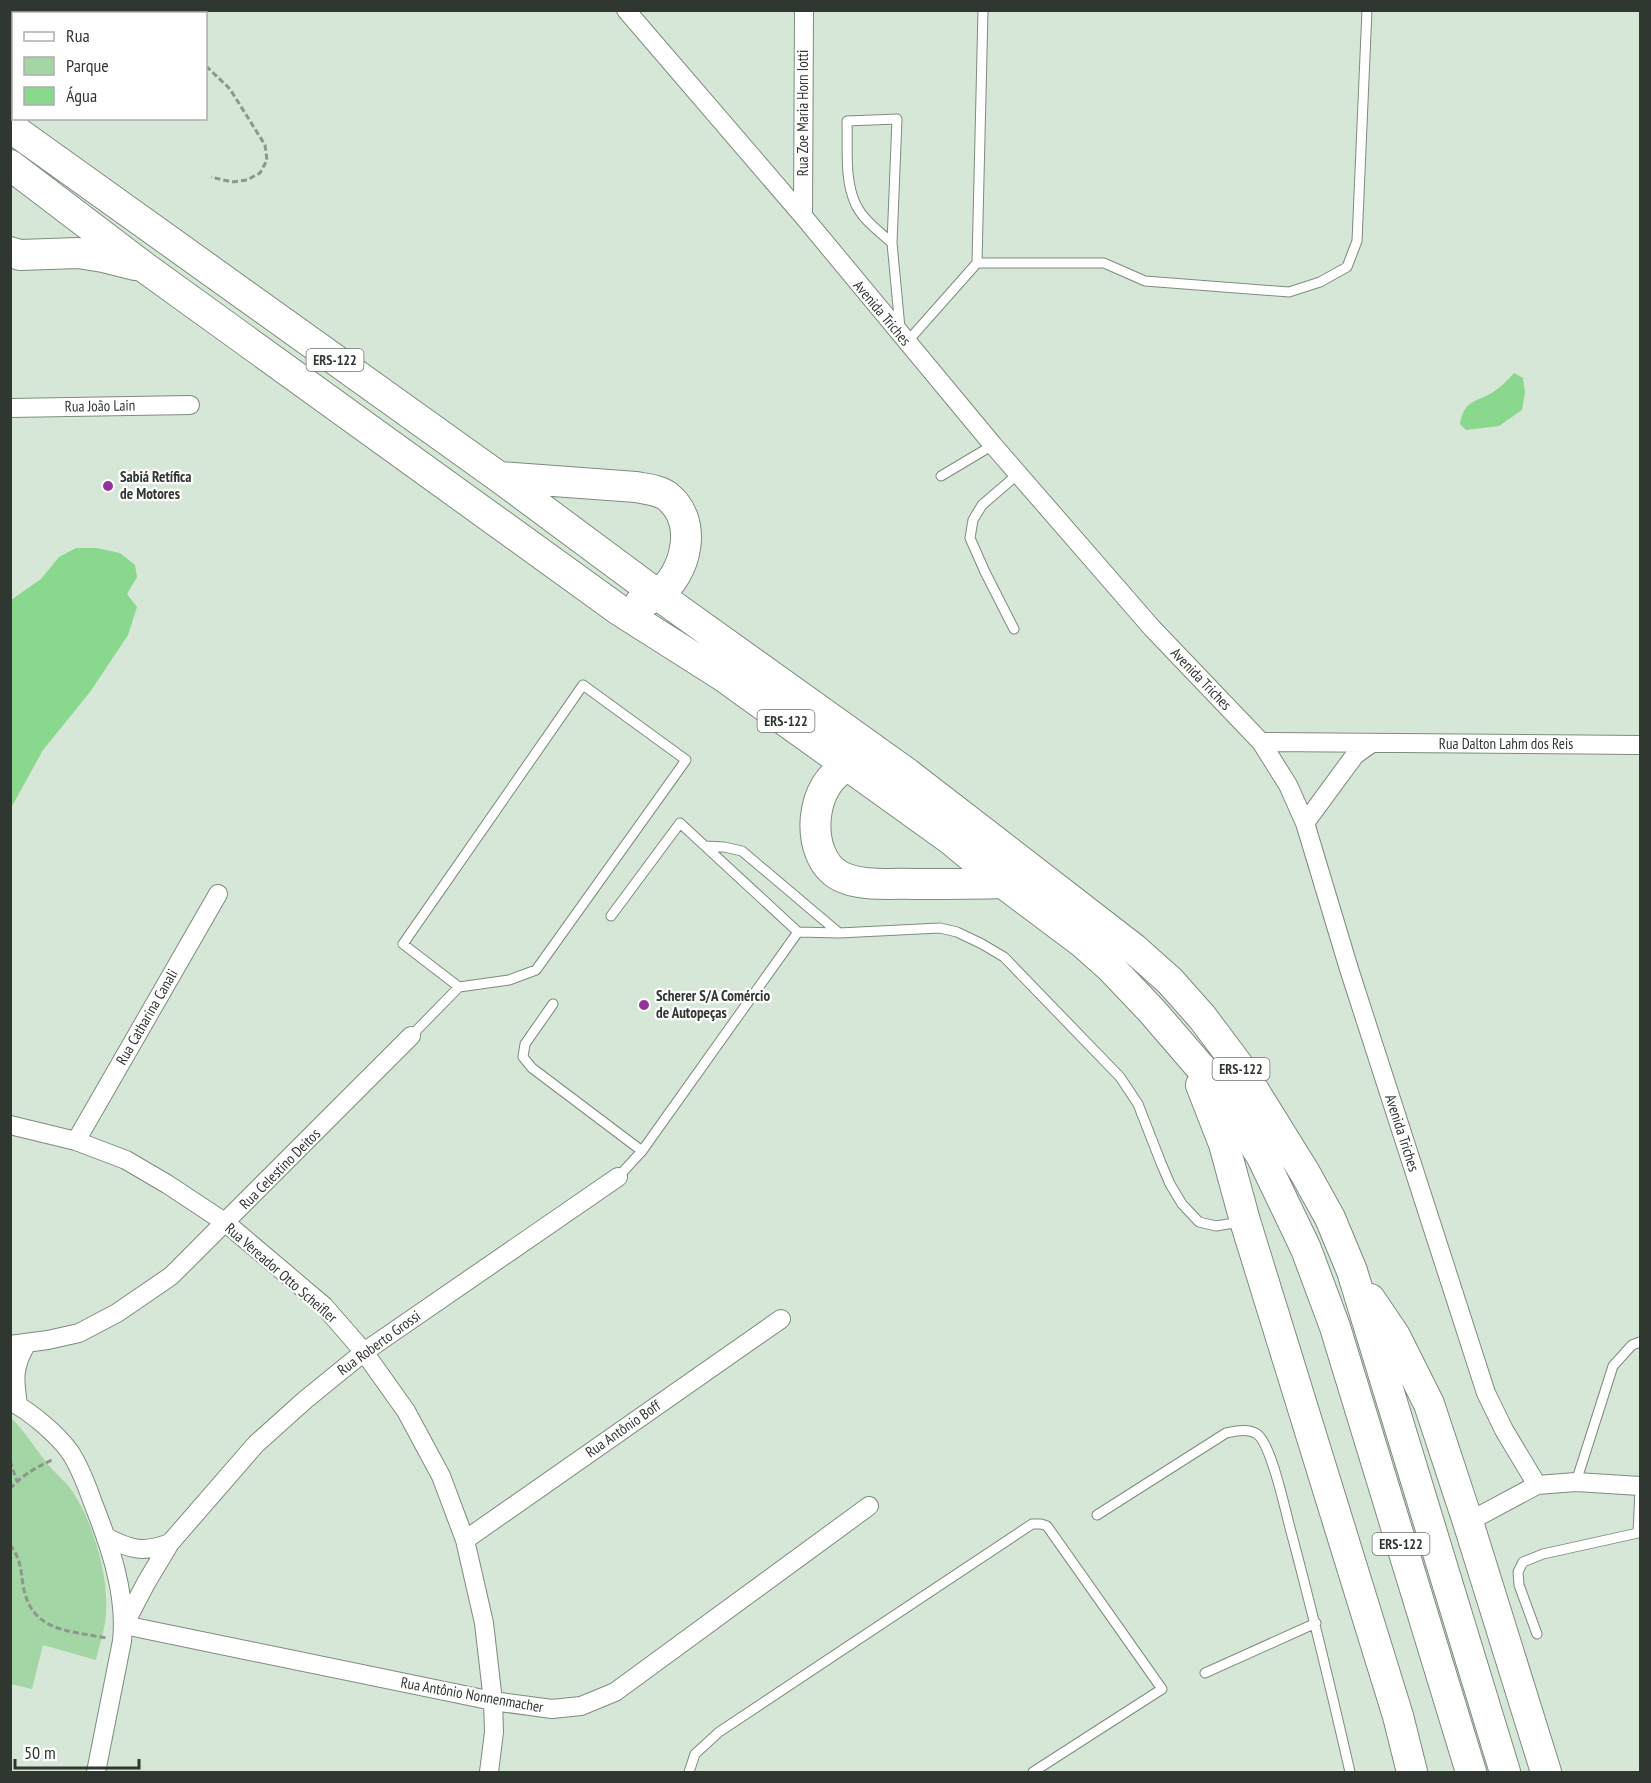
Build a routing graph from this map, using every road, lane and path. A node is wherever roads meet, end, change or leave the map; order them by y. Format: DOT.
graph roads {
  1 [pos="626,10"];
  2 [pos="804,10"];
  3 [pos="983,10"];
  4 [pos="1366,10"];
  5 [pos="207,67"];
  6 [pos="10,127"];
  7 [pos="25,144"];
  8 [pos="10,165"];
  9 [pos="211,177"];
  10 [pos="802,216"];
  11 [pos="892,243"];
  12 [pos="14,255"];
  13 [pos="977,263"];
  14 [pos="144,267"];
  15 [pos="904,338"];
  16 [pos="190,405"];
  17 [pos="10,408"];
  18 [pos="993,445"];
  19 [pos="1018,474"];
  20 [pos="941,476"];
  21 [pos="499,477"];
  22 [pos="658,595"];
  23 [pos="620,610"];
  24 [pos="1014,629"];
  25 [pos="1262,742"];
  26 [pos="1372,743"];
  27 [pos="1641,745"];
  28 [pos="849,766"];
  29 [pos="908,774"];
  30 [pos="1305,823"];
  31 [pos="705,846"];
  32 [pos="1003,883"];
  33 [pos="218,894"];
  34 [pos="611,916"];
  35 [pos="798,932"];
  36 [pos="839,933"];
  37 [pos="459,987"];
  38 [pos="553,1004"];
  39 [pos="411,1036"];
  40 [pos="1188,1055"];
  41 [pos="10,1125"];
  42 [pos="76,1141"];
  43 [pos="642,1151"];
  44 [pos="618,1177"];
  45 [pos="1245,1221"];
  46 [pos="226,1223"];
  47 [pos="1352,1271"];
  48 [pos="781,1319"];
  49 [pos="1641,1342"];
  50 [pos="19,1344"];
  51 [pos="363,1352"];
  52 [pos="14,1403"];
  53 [pos="69,1452"];
  54 [pos="10,1461"];
  55 [pos="17,1481"];
  56 [pos="1576,1482"];
  57 [pos="1537,1485"];
  58 [pos="1641,1487"];
  59 [pos="10,1489"];
  60 [pos="869,1506"];
  61 [pos="1097,1515"];
  62 [pos="1468,1522"];
  63 [pos="1639,1533"];
  64 [pos="106,1537"];
  65 [pos="465,1540"];
  66 [pos="170,1543"];
  67 [pos="10,1545"];
  68 [pos="1316,1623"];
  69 [pos="123,1633"];
  70 [pos="1537,1634"];
  71 [pos="1205,1674"];
  72 [pos="493,1701"];
  73 [pos="96,1773"];
  74 [pos="489,1773"];
  75 [pos="688,1773"];
  76 [pos="1033,1773"];
  77 [pos="1350,1773"];
  78 [pos="1412,1773"];
  79 [pos="1472,1773"];
  80 [pos="1505,1773"];
  81 [pos="1546,1773"];
  1 -- 10 [label="street, Avenida Triches"];
  2 -- 10 [label="street, Rua Zoe Maria Horn Iotti"];
  3 -- 13 [label="lane"];
  4 -- 13 [label="lane"];
  5 -- 9 [label="path"];
  6 -- 7 [label="highway, ERS-122"];
  7 -- 21 [label="highway, ERS-122"];
  8 -- 14 [label="highway, ERS-122"];
  10 -- 15 [label="street, Avenida Triches"];
  11 -- 11 [label="lane"];
  11 -- 15 [label="lane"];
  12 -- 14 [label="highway"];
  13 -- 15 [label="lane"];
  14 -- 23 [label="highway, ERS-122"];
  15 -- 18 [label="street, Avenida Triches"];
  16 -- 17 [label="street, Rua João Lain"];
  18 -- 19 [label="street, Avenida Triches"];
  18 -- 20 [label="lane"];
  19 -- 24 [label="lane"];
  19 -- 25 [label="street, Avenida Triches"];
  21 -- 22 [label="highway, ERS-122"];
  21 -- 22 [label="highway"];
  22 -- 23 [label="highway"];
  22 -- 29 [label="highway, ERS-122"];
  23 -- 28 [label="highway, ERS-122"];
  25 -- 26 [label="street, Rua Dalton Lahm dos Reis"];
  25 -- 30 [label="street, Avenida Triches"];
  26 -- 27 [label="street, Rua Dalton Lahm dos Reis"];
  26 -- 30 [label="street"];
  28 -- 29 [label="highway"];
  28 -- 32 [label="highway, ERS-122"];
  28 -- 32 [label="highway"];
  29 -- 47 [label="highway, ERS-122"];
  30 -- 57 [label="street, Avenida Triches"];
  31 -- 34 [label="lane"];
  31 -- 35 [label="lane"];
  31 -- 36 [label="lane"];
  32 -- 40 [label="highway, ERS-122"];
  33 -- 42 [label="street, Rua Catharina Canali"];
  35 -- 36 [label="lane"];
  35 -- 43 [label="lane"];
  36 -- 45 [label="lane"];
  37 -- 37 [label="lane"];
  37 -- 39 [label="lane"];
  38 -- 43 [label="lane"];
  39 -- 46 [label="street, Rua Celestino Deitos"];
  40 -- 45 [label="highway"];
  40 -- 79 [label="highway, ERS-122"];
  41 -- 42 [label="street, Rua Vereador Otto Scheifler"];
  42 -- 46 [label="street, Rua Vereador Otto Scheifler"];
  43 -- 44 [label="lane"];
  44 -- 51 [label="street, Rua Roberto Grossi"];
  45 -- 78 [label="highway"];
  46 -- 50 [label="street, Rua Celestino Deitos"];
  46 -- 51 [label="street, Rua Vereador Otto Scheifler"];
  47 -- 62 [label="highway"];
  47 -- 80 [label="highway, ERS-122"];
  48 -- 65 [label="street, Rua Antônio Boff"];
  49 -- 56 [label="lane"];
  50 -- 52 [label="street"];
  51 -- 65 [label="street, Rua Vereador Otto Scheifler"];
  51 -- 66 [label="street, Rua Roberto Grossi"];
  52 -- 53 [label="street"];
  53 -- 55 [label="path"];
  53 -- 64 [label="street"];
  54 -- 55 [label="path"];
  55 -- 59 [label="path"];
  56 -- 57 [label="street"];
  56 -- 58 [label="street"];
  57 -- 62 [label="street"];
  58 -- 63 [label="lane"];
  60 -- 72 [label="street, Rua Antônio Nonnenmacher"];
  61 -- 68 [label="lane"];
  62 -- 81 [label="highway"];
  63 -- 70 [label="lane"];
  64 -- 66 [label="street"];
  64 -- 69 [label="street"];
  65 -- 72 [label="street, Rua Vereador Otto Scheifler"];
  66 -- 69 [label="street, Rua Roberto Grossi"];
  67 -- 69 [label="path"];
  68 -- 71 [label="lane"];
  68 -- 77 [label="lane"];
  69 -- 72 [label="street, Rua Antônio Nonnenmacher"];
  69 -- 73 [label="street"];
  72 -- 74 [label="street, Rua Vereador Otto Scheifler"];
  75 -- 76 [label="lane"];
}
